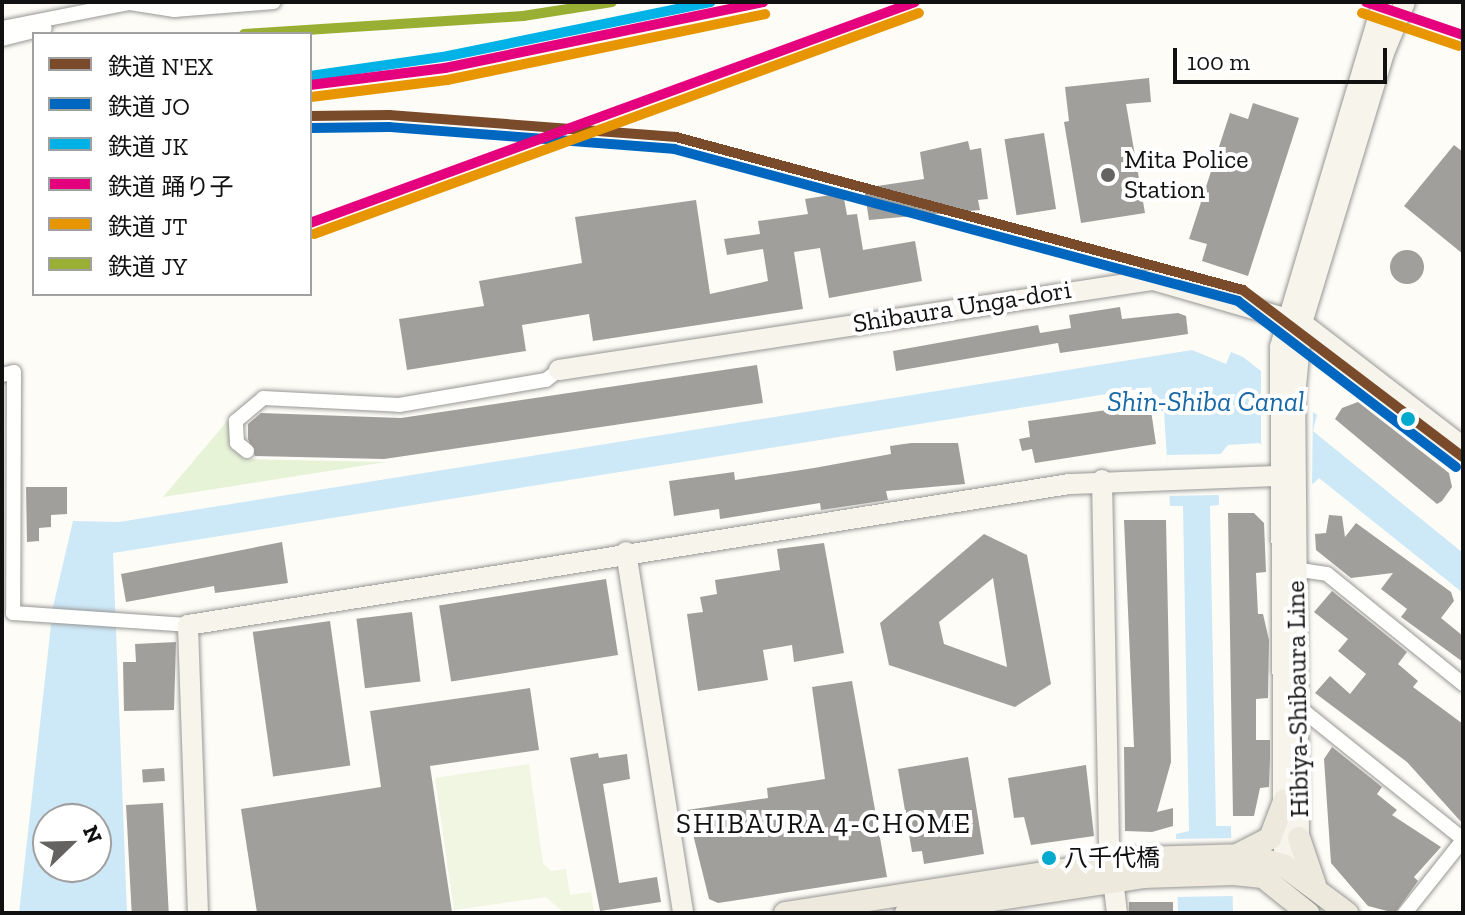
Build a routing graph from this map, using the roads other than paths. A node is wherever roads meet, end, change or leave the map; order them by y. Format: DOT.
graph roads {
  1 [pos="274,2"];
  2 [pos="1383,2"];
  3 [pos="1405,2"];
  4 [pos="130,3"];
  5 [pos="2,28"];
  6 [pos="2,39"];
  7 [pos="1330,196"];
  8 [pos="1293,321"];
  9 [pos="559,370"];
  10 [pos="8,374"];
  11 [pos="1463,447"];
  12 [pos="247,451"];
  13 [pos="1284,471"];
  14 [pos="1102,480"];
  15 [pos="626,552"];
  16 [pos="1289,568"];
  17 [pos="188,625"];
  18 [pos="1463,684"];
  19 [pos="1291,702"];
  20 [pos="1284,801"];
  21 [pos="1299,838"];
  22 [pos="1463,840"];
  23 [pos="1234,864"];
  24 [pos="1284,866"];
  25 [pos="1114,871"];
  26 [pos="1319,891"];
  27 [pos="1284,903"];
  28 [pos="198,913"];
  29 [pos="683,913"];
  30 [pos="785,913"];
  31 [pos="906,913"];
  32 [pos="1117,913"];
  33 [pos="1308,913"];
  34 [pos="1347,913"];
  35 [pos="1405,913"];
  1 -- 4 [label="street"];
  2 -- 7 [label="street"];
  3 -- 7 [label="street"];
  4 -- 5 [label="street"];
  4 -- 6 [label="street"];
  7 -- 8 [label="street"];
  8 -- 9 [label="street, Shibaura Unga-dori"];
  8 -- 11 [label="street, Shibaura Unga-dori"];
  8 -- 13 [label="street"];
  8 -- 13 [label="street"];
  9 -- 12 [label="street"];
  10 -- 17 [label="street"];
  13 -- 14 [label="street"];
  13 -- 16 [label="street, Hibiya-Shibaura Line"];
  14 -- 15 [label="street"];
  14 -- 25 [label="street"];
  15 -- 17 [label="street"];
  15 -- 29 [label="street"];
  16 -- 18 [label="street"];
  16 -- 19 [label="street, Hibiya-Shibaura Line"];
  17 -- 28 [label="street"];
  19 -- 20 [label="street, Hibiya-Shibaura Line"];
  19 -- 21 [label="street, Hibiya-Shibaura Line"];
  19 -- 22 [label="street"];
  20 -- 23 [label="main road"];
  20 -- 24 [label="street, Hibiya-Shibaura Line"];
  21 -- 24 [label="street, Hibiya-Shibaura Line"];
  21 -- 26 [label="main road"];
  22 -- 35 [label="street"];
  23 -- 24 [label="main road"];
  23 -- 25 [label="main road"];
  23 -- 27 [label="main road"];
  24 -- 26 [label="main road"];
  24 -- 27 [label="street, Hibiya-Shibaura Line"];
  25 -- 30 [label="main road"];
  25 -- 31 [label="main road"];
  25 -- 32 [label="street"];
  26 -- 34 [label="main road"];
  27 -- 33 [label="main road"];
}
